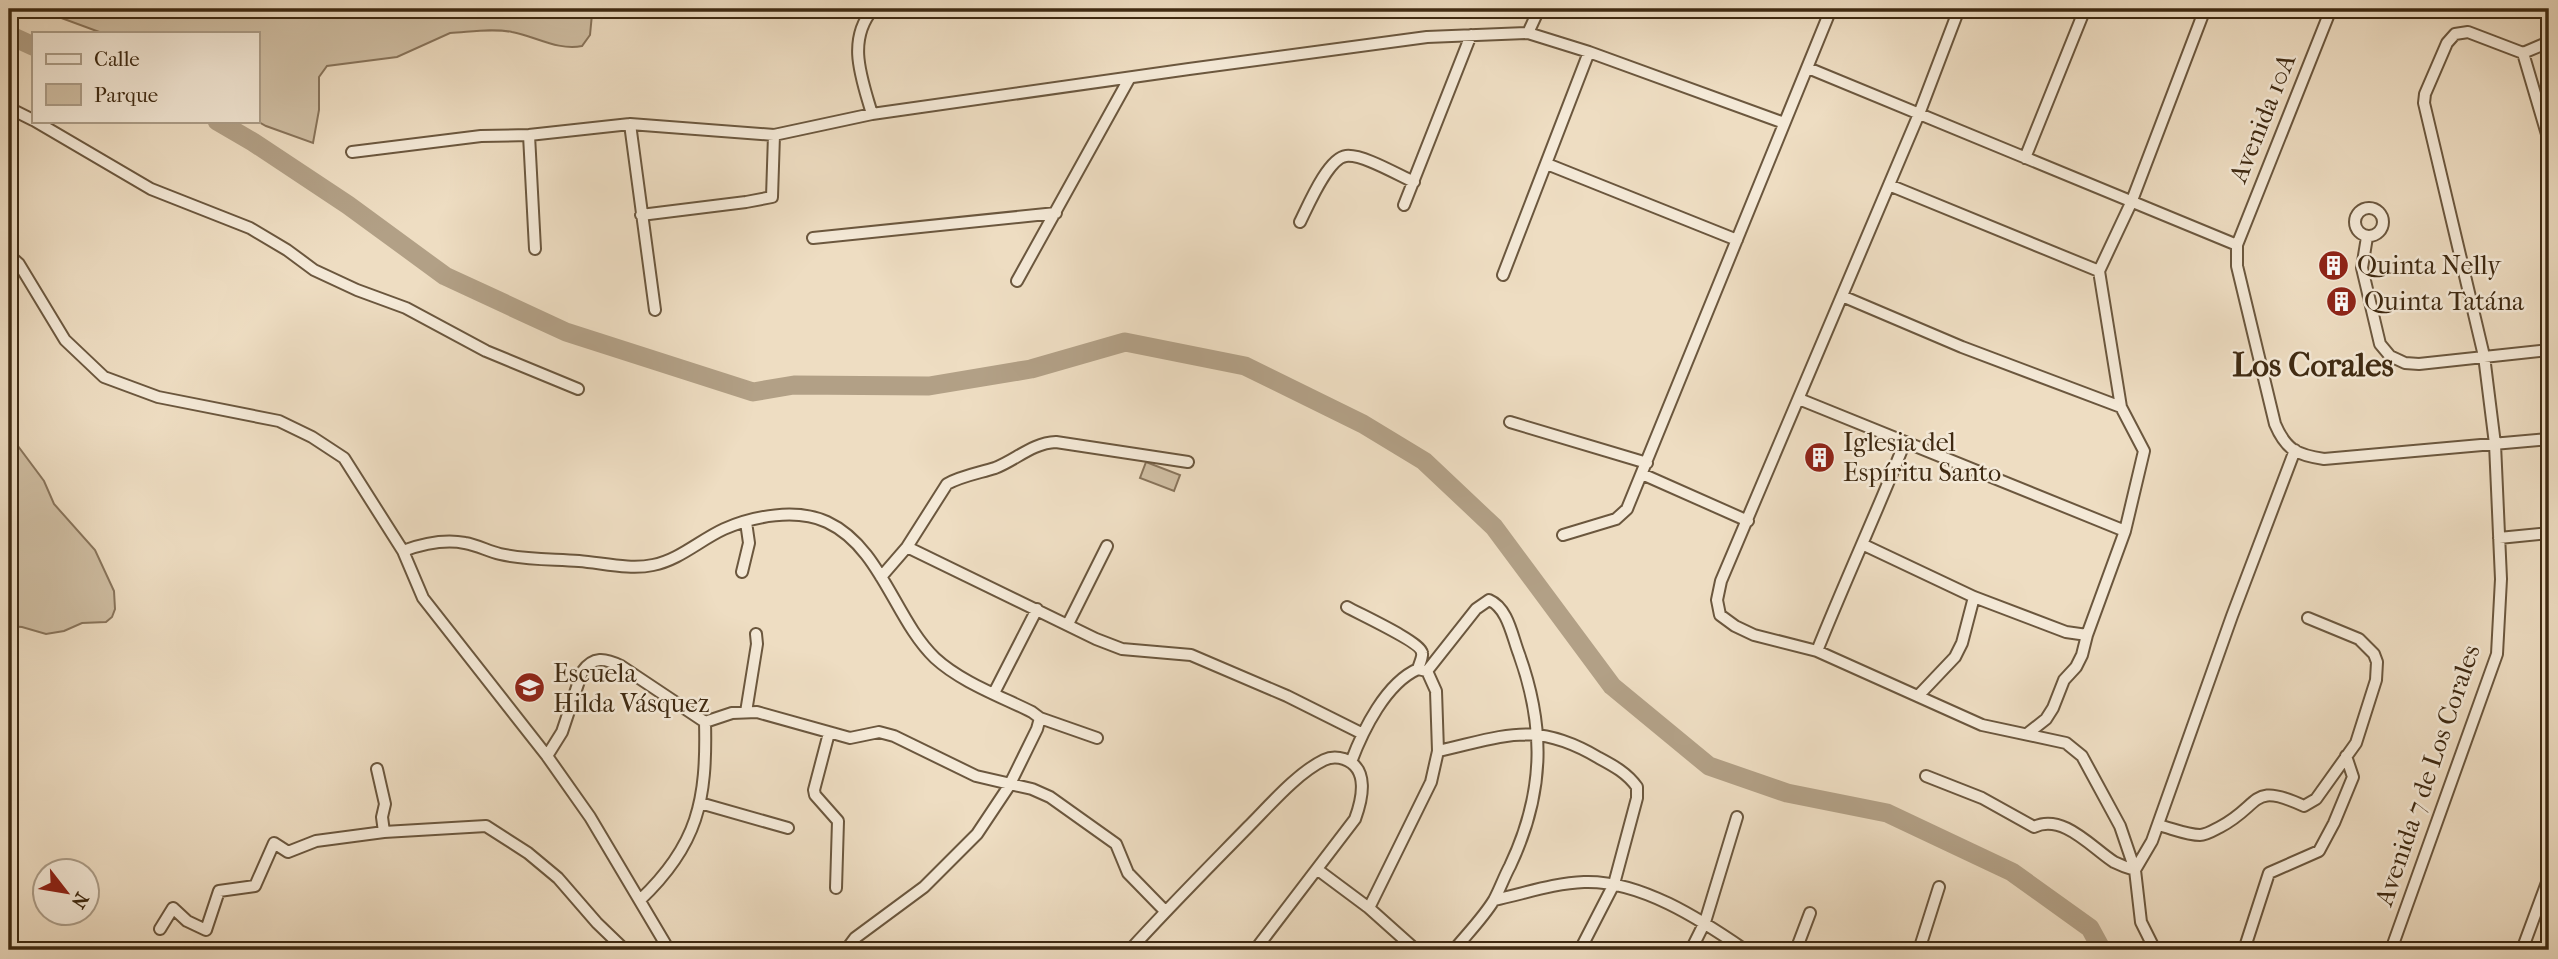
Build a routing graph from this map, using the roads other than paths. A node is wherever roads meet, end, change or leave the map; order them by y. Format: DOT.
graph roads {
  1 [pos="873,9"];
  2 [pos="1539,9"];
  3 [pos="1831,9"];
  4 [pos="1959,9"];
  5 [pos="2085,9"];
  6 [pos="2205,9"];
  7 [pos="2331,9"];
  8 [pos="1528,33"];
  9 [pos="1471,35"];
  10 [pos="2549,42"];
  11 [pos="1589,52"];
  12 [pos="2523,54"];
  13 [pos="1808,68"];
  14 [pos="1129,79"];
  15 [pos="9,108"];
  16 [pos="872,114"];
  17 [pos="1919,114"];
  18 [pos="32,119"];
  19 [pos="37,122"];
  20 [pos="1784,122"];
  21 [pos="630,124"];
  22 [pos="529,135"];
  23 [pos="774,135"];
  24 [pos="2549,141"];
  25 [pos="352,152"];
  26 [pos="2025,158"];
  27 [pos="1547,163"];
  28 [pos="1413,182"];
  29 [pos="1889,185"];
  30 [pos="2131,203"];
  31 [pos="1404,205"];
  32 [pos="1056,213"];
  33 [pos="641,215"];
  34 [pos="1300,222"];
  35 [pos="2367,237"];
  36 [pos="813,238"];
  37 [pos="1737,240"];
  38 [pos="2237,245"];
  39 [pos="535,249"];
  40 [pos="9,255"];
  41 [pos="2099,271"];
  42 [pos="1503,275"];
  43 [pos="1017,281"];
  44 [pos="1842,296"];
  45 [pos="655,310"];
  46 [pos="2549,350"];
  47 [pos="2484,356"];
  48 [pos="578,389"];
  49 [pos="1799,398"];
  50 [pos="2122,407"];
  51 [pos="1510,422"];
  52 [pos="2549,439"];
  53 [pos="1905,442"];
  54 [pos="2495,444"];
  55 [pos="2295,450"];
  56 [pos="1188,462"];
  57 [pos="1645,469"];
  58 [pos="1748,521"];
  59 [pos="746,522"];
  60 [pos="2125,531"];
  61 [pos="2549,533"];
  62 [pos="1563,535"];
  63 [pos="2499,538"];
  64 [pos="1864,545"];
  65 [pos="1107,546"];
  66 [pos="907,547"];
  67 [pos="403,551"];
  68 [pos="743,572"];
  69 [pos="881,578"];
  70 [pos="1974,597"];
  71 [pos="1347,607"];
  72 [pos="1037,609"];
  73 [pos="2308,618"];
  74 [pos="1068,624"];
  75 [pos="756,634"];
  76 [pos="2087,635"];
  77 [pos="1817,651"];
  78 [pos="1422,670"];
  79 [pos="994,693"];
  80 [pos="1918,696"];
  81 [pos="746,712"];
  82 [pos="1040,718"];
  83 [pos="705,722"];
  84 [pos="829,733"];
  85 [pos="1361,733"];
  86 [pos="1538,734"];
  87 [pos="2027,734"];
  88 [pos="1097,738"];
  89 [pos="1438,751"];
  90 [pos="547,756"];
  91 [pos="2346,756"];
  92 [pos="1351,762"];
  93 [pos="376,769"];
  94 [pos="1926,776"];
  95 [pos="1009,786"];
  96 [pos="700,803"];
  97 [pos="1737,817"];
  98 [pos="2158,825"];
  99 [pos="788,828"];
  100 [pos="384,832"];
  101 [pos="1318,870"];
  102 [pos="2135,870"];
  103 [pos="1614,884"];
  104 [pos="2548,885"];
  105 [pos="1939,887"];
  106 [pos="836,888"];
  107 [pos="640,900"];
  108 [pos="1493,900"];
  109 [pos="1369,908"];
  110 [pos="1166,911"];
  111 [pos="1810,913"];
  112 [pos="1705,922"];
  113 [pos="160,929"];
  114 [pos="625,950"];
  115 [pos="669,950"];
  116 [pos="846,950"];
  117 [pos="1130,950"];
  118 [pos="1255,950"];
  119 [pos="1416,950"];
  120 [pos="1454,950"];
  121 [pos="1580,950"];
  122 [pos="1691,950"];
  123 [pos="1745,950"];
  124 [pos="1796,950"];
  125 [pos="1919,950"];
  126 [pos="2155,950"];
  127 [pos="2244,950"];
  128 [pos="2391,950"];
  129 [pos="2522,950"];
  1 -- 16 [label="street"];
  2 -- 8 [label="street"];
  3 -- 13 [label="street"];
  4 -- 17 [label="street"];
  5 -- 26 [label="street"];
  6 -- 30 [label="street"];
  7 -- 38 [label="street, Avenida 10A"];
  8 -- 9 [label="street"];
  8 -- 11 [label="street"];
  9 -- 14 [label="street"];
  9 -- 28 [label="street"];
  10 -- 12 [label="street"];
  11 -- 20 [label="street"];
  11 -- 27 [label="street"];
  12 -- 24 [label="street"];
  12 -- 47 [label="street, Avenida 7 de Los Corales"];
  13 -- 17 [label="street"];
  13 -- 20 [label="street"];
  14 -- 16 [label="street"];
  14 -- 32 [label="street"];
  15 -- 18 [label="street"];
  16 -- 23 [label="street"];
  17 -- 26 [label="street"];
  17 -- 29 [label="street"];
  19 -- 48 [label="street"];
  20 -- 37 [label="street"];
  21 -- 22 [label="street"];
  21 -- 23 [label="street"];
  21 -- 33 [label="street"];
  22 -- 25 [label="street"];
  22 -- 39 [label="street"];
  23 -- 33 [label="street"];
  26 -- 30 [label="street"];
  27 -- 37 [label="street"];
  27 -- 42 [label="street"];
  28 -- 31 [label="street"];
  28 -- 34 [label="street"];
  29 -- 41 [label="street"];
  29 -- 44 [label="street"];
  30 -- 38 [label="street"];
  30 -- 41 [label="street"];
  32 -- 36 [label="street"];
  32 -- 43 [label="street"];
  33 -- 45 [label="street"];
  35 -- 47 [label="street"];
  37 -- 57 [label="street"];
  38 -- 55 [label="street"];
  40 -- 67 [label="street"];
  41 -- 50 [label="street"];
  44 -- 49 [label="street"];
  44 -- 50 [label="street"];
  46 -- 47 [label="street"];
  47 -- 54 [label="street, Avenida 7 de Los Corales"];
  49 -- 53 [label="street"];
  49 -- 58 [label="street"];
  50 -- 60 [label="street"];
  51 -- 57 [label="street"];
  52 -- 54 [label="street"];
  53 -- 60 [label="street"];
  53 -- 64 [label="street"];
  54 -- 55 [label="street"];
  54 -- 63 [label="street, Avenida 7 de Los Corales"];
  55 -- 98 [label="street"];
  56 -- 66 [label="street"];
  57 -- 58 [label="street"];
  57 -- 62 [label="street"];
  58 -- 77 [label="street"];
  59 -- 67 [label="street"];
  59 -- 68 [label="street"];
  59 -- 69 [label="street"];
  60 -- 76 [label="street"];
  61 -- 63 [label="street"];
  63 -- 128 [label="street, Avenida 7 de Los Corales"];
  64 -- 70 [label="street"];
  64 -- 77 [label="street"];
  65 -- 74 [label="street"];
  66 -- 69 [label="street"];
  66 -- 72 [label="street"];
  67 -- 90 [label="street"];
  69 -- 79 [label="street"];
  70 -- 76 [label="street"];
  70 -- 80 [label="street"];
  71 -- 78 [label="street"];
  72 -- 74 [label="street"];
  72 -- 79 [label="street"];
  73 -- 91 [label="street"];
  74 -- 85 [label="street"];
  75 -- 81 [label="street"];
  76 -- 87 [label="street"];
  77 -- 80 [label="street"];
  78 -- 85 [label="street"];
  78 -- 86 [label="street"];
  78 -- 89 [label="street"];
  79 -- 82 [label="street"];
  80 -- 87 [label="street"];
  81 -- 83 [label="street"];
  81 -- 84 [label="street"];
  82 -- 88 [label="street"];
  82 -- 95 [label="street"];
  83 -- 90 [label="street"];
  83 -- 96 [label="street"];
  84 -- 95 [label="street"];
  84 -- 106 [label="street"];
  85 -- 92 [label="street"];
  86 -- 89 [label="street"];
  86 -- 103 [label="street"];
  86 -- 108 [label="street"];
  87 -- 102 [label="street"];
  89 -- 109 [label="street"];
  90 -- 107 [label="street"];
  91 -- 98 [label="street"];
  91 -- 127 [label="street"];
  92 -- 101 [label="street"];
  92 -- 110 [label="street"];
  93 -- 100 [label="street"];
  94 -- 102 [label="street"];
  95 -- 110 [label="street"];
  95 -- 116 [label="street"];
  96 -- 99 [label="street"];
  96 -- 107 [label="street"];
  97 -- 112 [label="street"];
  98 -- 102 [label="street"];
  100 -- 113 [label="street"];
  100 -- 114 [label="street"];
  101 -- 109 [label="street"];
  101 -- 118 [label="street"];
  102 -- 126 [label="street"];
  103 -- 108 [label="street"];
  103 -- 112 [label="street"];
  103 -- 121 [label="street"];
  104 -- 129 [label="street"];
  105 -- 125 [label="street"];
  107 -- 115 [label="street"];
  108 -- 120 [label="street"];
  109 -- 119 [label="street"];
  110 -- 117 [label="street"];
  111 -- 124 [label="street"];
  112 -- 122 [label="street"];
  112 -- 123 [label="street"];
}
